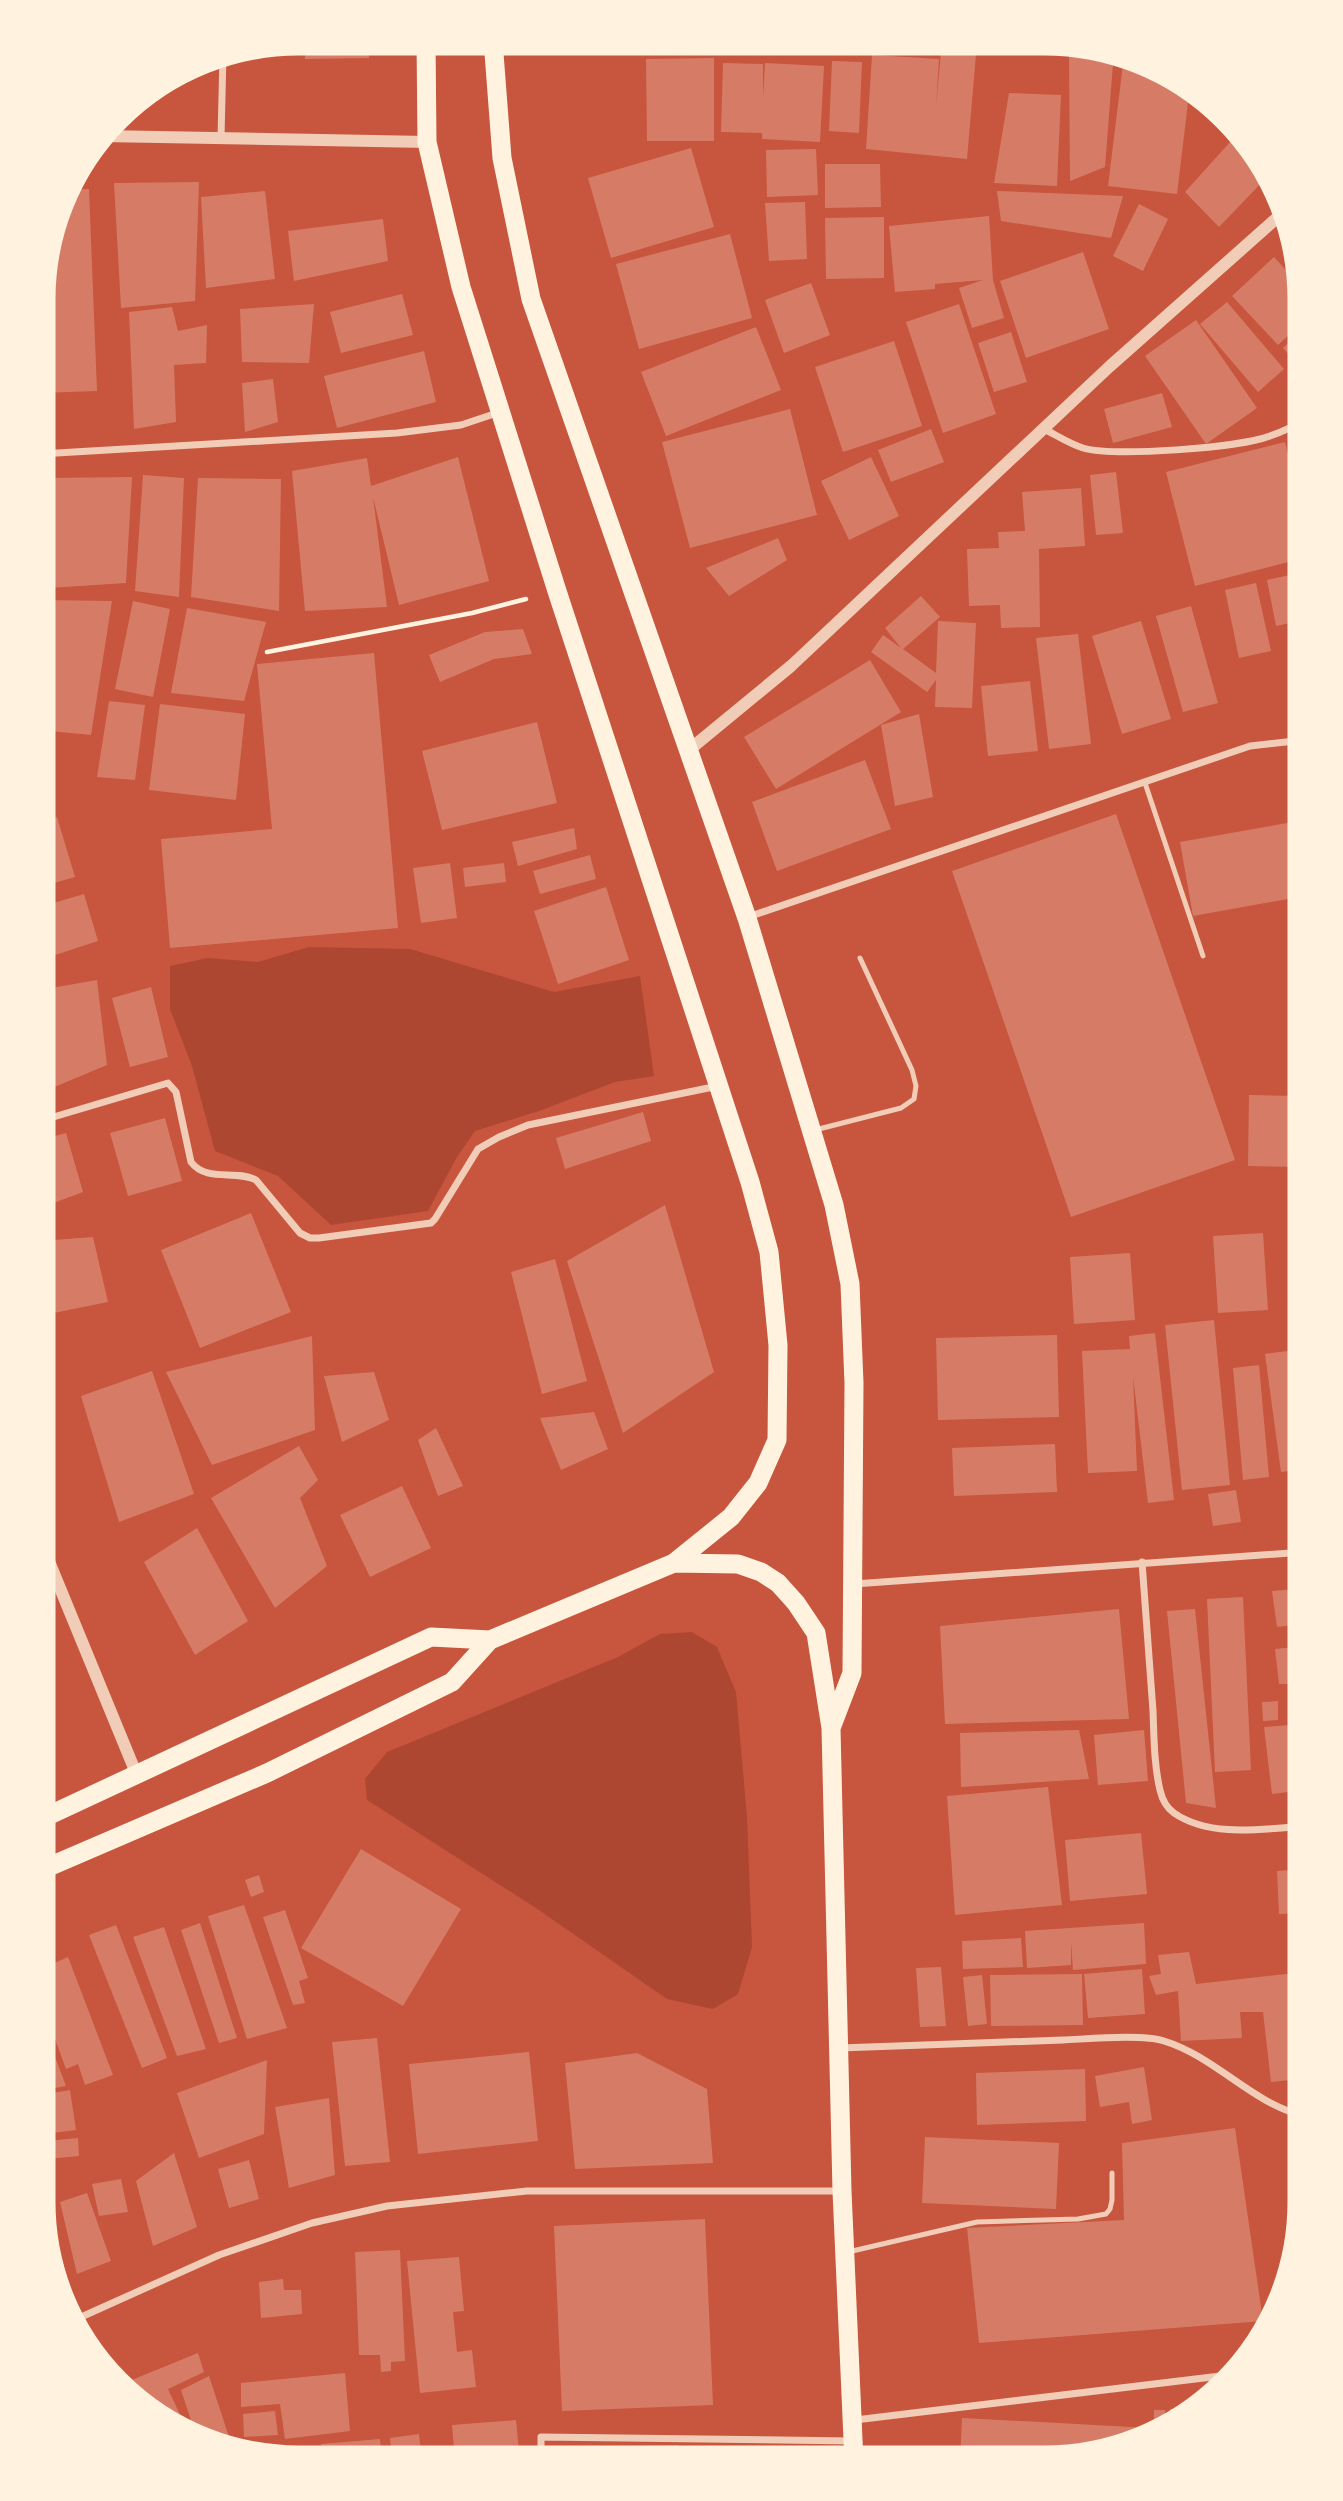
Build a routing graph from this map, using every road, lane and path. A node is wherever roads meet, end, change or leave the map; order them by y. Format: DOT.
graph roads {
  1 [pos="426,51"];
  2 [pos="494,51"];
  3 [pos="223,63"];
  4 [pos="111,136"];
  5 [pos="221,138"];
  6 [pos="427,142"];
  7 [pos="1278,217"];
  8 [pos="500,411"];
  9 [pos="1292,426"];
  10 [pos="1044,429"];
  11 [pos="51,453"];
  12 [pos="557,591"];
  13 [pos="267,652"];
  14 [pos="1292,742"];
  15 [pos="689,750"];
  16 [pos="1145,783"];
  17 [pos="747,918"];
  18 [pos="1203,956"];
  19 [pos="860,958"];
  20 [pos="719,1086"];
  21 [pos="51,1118"];
  22 [pos="812,1131"];
  23 [pos="1292,1553"];
  24 [pos="1142,1562"];
  25 [pos="674,1563"];
  26 [pos="51,1566"];
  27 [pos="851,1585"];
  28 [pos="490,1640"];
  29 [pos="831,1728"];
  30 [pos="136,1773"];
  31 [pos="51,1814"];
  32 [pos="1292,1827"];
  33 [pos="51,1866"];
  34 [pos="839,2049"];
  35 [pos="1292,2113"];
  36 [pos="1112,2173"];
  37 [pos="842,2191"];
  38 [pos="845,2252"];
  39 [pos="79,2318"];
  40 [pos="1222,2376"];
  41 [pos="854,2420"];
  42 [pos="854,2441"];
  43 [pos="541,2450"];
  44 [pos="854,2450"];
  1 -- 6 [label="highway"];
  2 -- 15 [label="highway"];
  3 -- 5 [label="street"];
  4 -- 5 [label="street"];
  5 -- 6 [label="street"];
  6 -- 8 [label="highway"];
  7 -- 10 [label="street"];
  8 -- 11 [label="street"];
  8 -- 12 [label="highway"];
  9 -- 10 [label="street"];
  10 -- 15 [label="street"];
  12 -- 13 [label="path"];
  12 -- 20 [label="highway"];
  14 -- 16 [label="street"];
  15 -- 17 [label="highway"];
  16 -- 17 [label="street"];
  16 -- 18 [label="lane"];
  17 -- 22 [label="highway"];
  19 -- 22 [label="lane"];
  20 -- 21 [label="street"];
  20 -- 25 [label="highway"];
  22 -- 27 [label="highway"];
  23 -- 24 [label="street"];
  24 -- 27 [label="street"];
  24 -- 32 [label="street"];
  25 -- 28 [label="highway"];
  25 -- 29 [label="highway"];
  26 -- 30 [label="street"];
  27 -- 29 [label="highway"];
  28 -- 30 [label="highway"];
  28 -- 33 [label="highway"];
  29 -- 34 [label="highway"];
  30 -- 31 [label="highway"];
  34 -- 35 [label="street"];
  34 -- 37 [label="highway"];
  36 -- 38 [label="lane"];
  37 -- 38 [label="highway"];
  37 -- 39 [label="street"];
  38 -- 41 [label="highway"];
  40 -- 41 [label="street"];
  41 -- 42 [label="highway"];
  42 -- 43 [label="street"];
  42 -- 44 [label="highway"];
}
